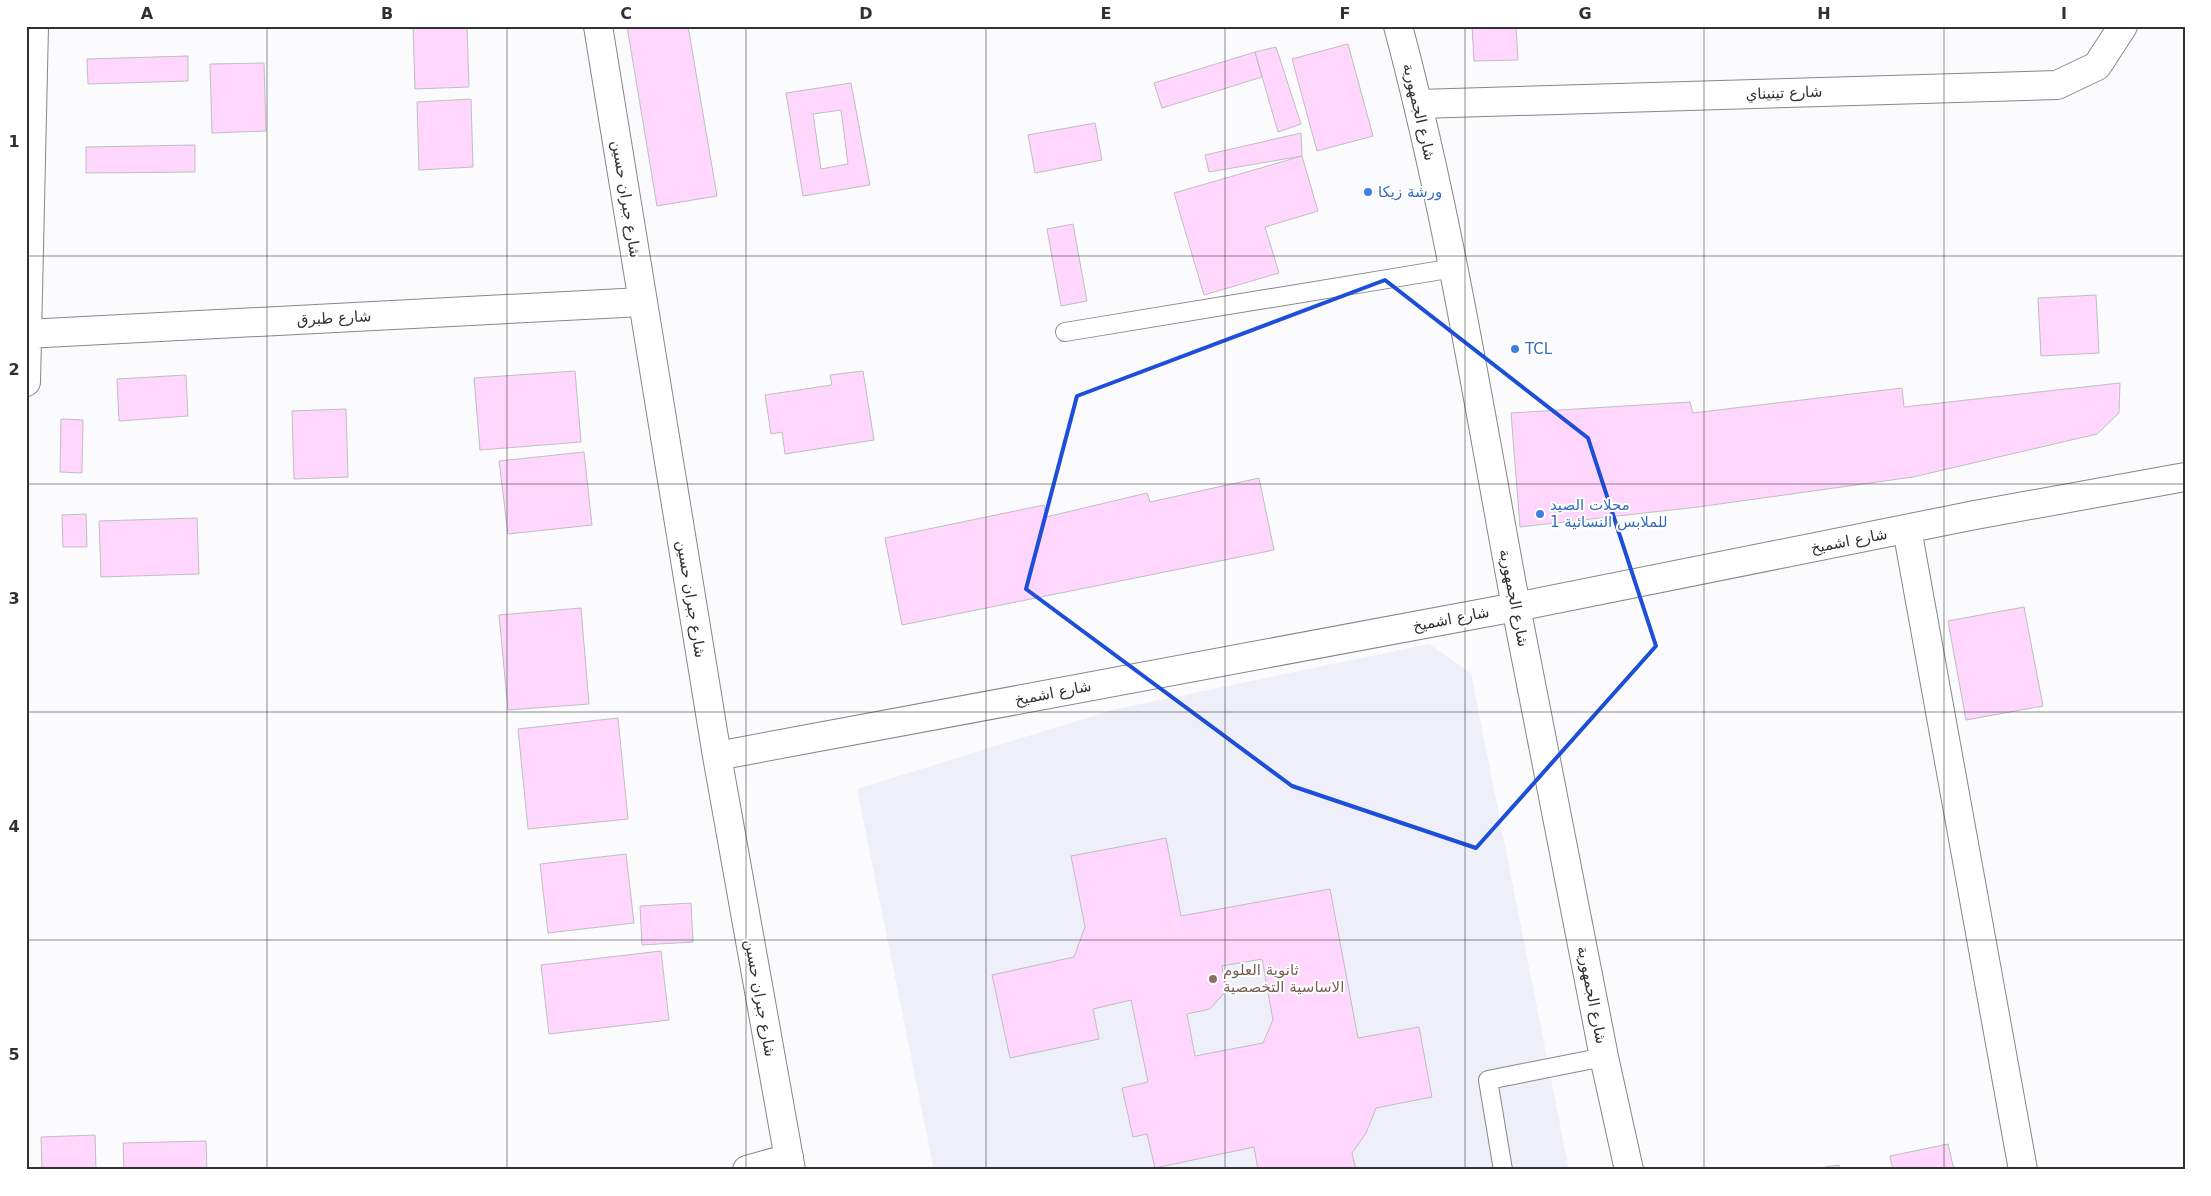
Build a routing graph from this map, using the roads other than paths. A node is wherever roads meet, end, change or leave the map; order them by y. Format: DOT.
graph roads {
  1 [pos="34,26"];
  2 [pos="598,26"];
  3 [pos="1398,26"];
  4 [pos="2123,26"];
  5 [pos="1418,104"];
  6 [pos="1454,268"];
  7 [pos="642,302"];
  8 [pos="1065,332"];
  9 [pos="27,334"];
  10 [pos="26,382"];
  11 [pos="2185,477"];
  12 [pos="1908,529"];
  13 [pos="1516,607"];
  14 [pos="717,756"];
  15 [pos="1604,1057"];
  16 [pos="790,1164"];
  17 [pos="747,1170"];
  18 [pos="1503,1170"];
  19 [pos="1629,1170"];
  20 [pos="2023,1170"];
  1 -- 9 [label="street"];
  2 -- 7 [label="street, شارع جبران حسين"];
  3 -- 5 [label="street, شارع الجمهورية"];
  4 -- 5 [label="street, شارع تينيناي"];
  5 -- 6 [label="street, شارع الجمهورية"];
  6 -- 8 [label="lane"];
  6 -- 13 [label="street, شارع الجمهورية"];
  7 -- 9 [label="street, شارع طبرق"];
  7 -- 14 [label="street, شارع جبران حسين"];
  9 -- 10 [label="street"];
  11 -- 12 [label="street, شارع اشميخ"];
  12 -- 13 [label="street, شارع اشميخ"];
  12 -- 20 [label="street"];
  13 -- 14 [label="street, شارع اشميخ"];
  13 -- 15 [label="street, شارع الجمهورية"];
  14 -- 16 [label="street, شارع جبران حسين"];
  15 -- 18 [label="lane"];
  15 -- 19 [label="street, شارع الجمهورية"];
  16 -- 17 [label="street"];
}
